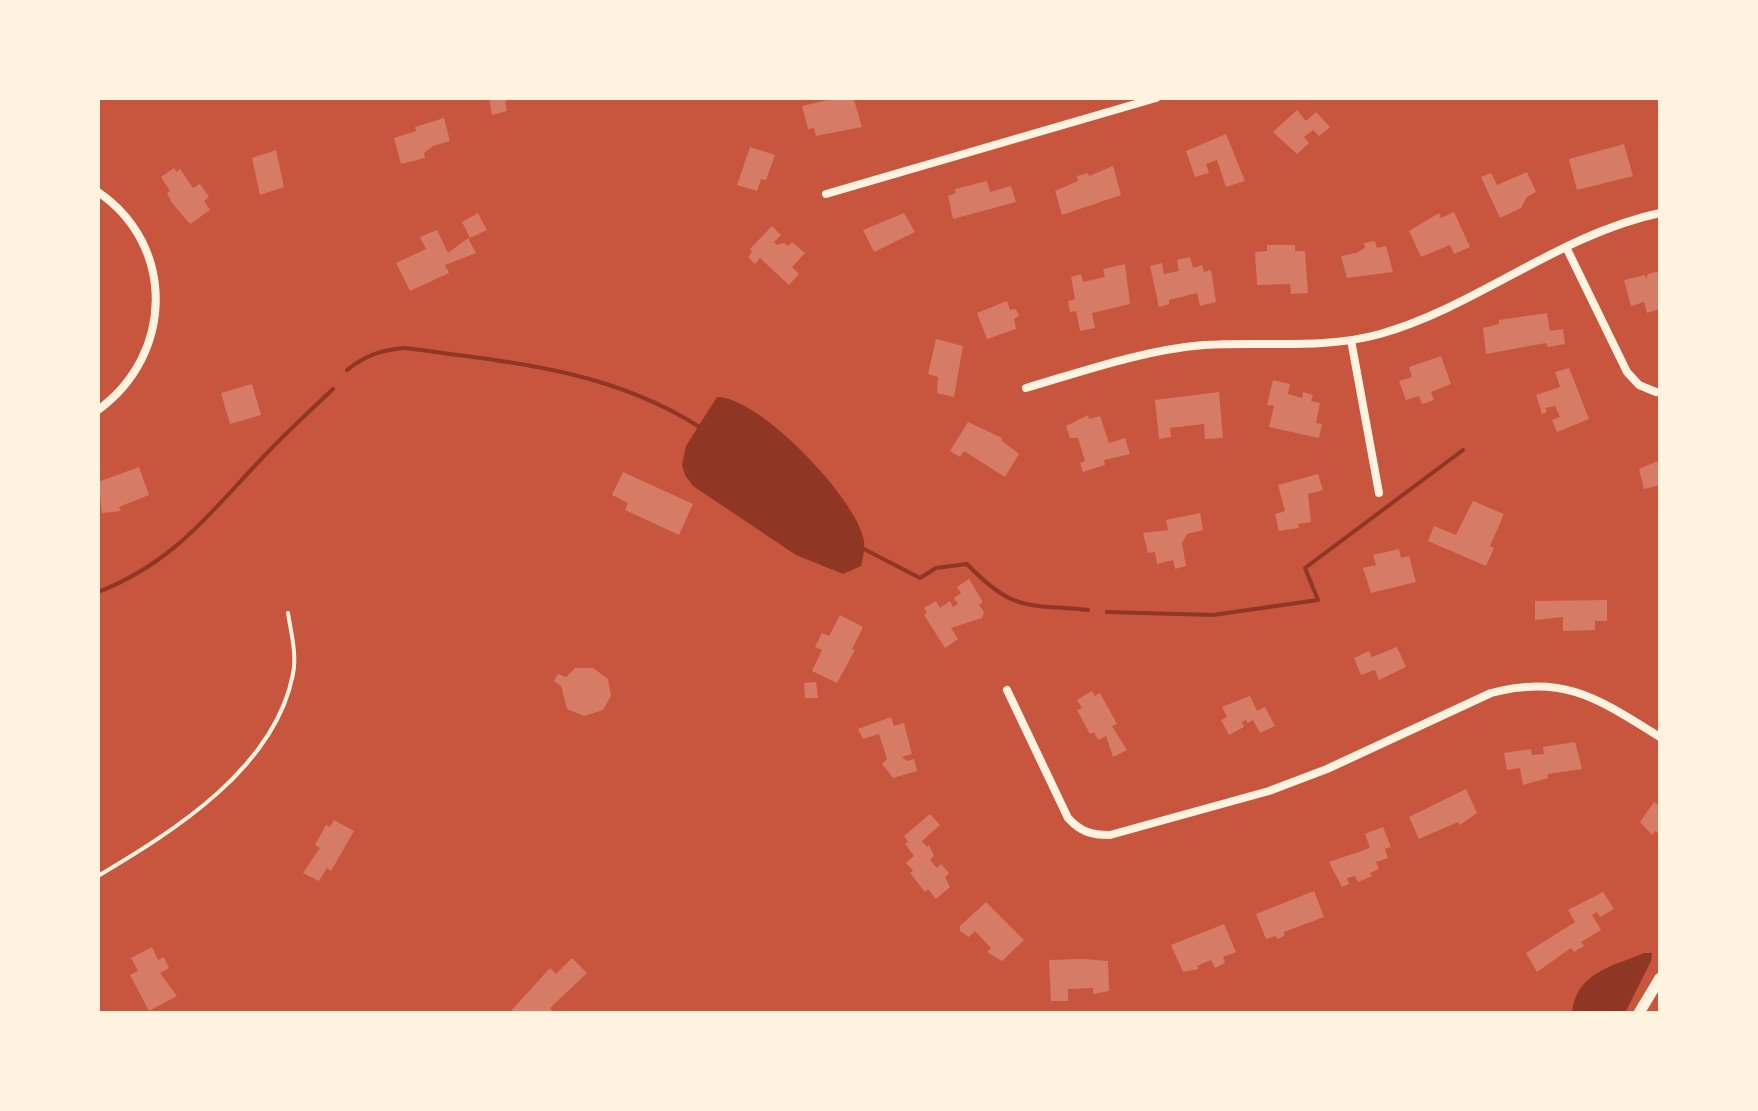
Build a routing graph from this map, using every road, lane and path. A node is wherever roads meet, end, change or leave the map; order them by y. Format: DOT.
graph roads {
  1 [pos="1156,98"];
  2 [pos="98,192"];
  3 [pos="826,194"];
  4 [pos="1660,213"];
  5 [pos="1567,249"];
  6 [pos="1351,340"];
  7 [pos="1026,388"];
  8 [pos="1656,392"];
  9 [pos="98,410"];
  10 [pos="1379,493"];
  11 [pos="288,613"];
  12 [pos="1007,690"];
  13 [pos="1660,737"];
  14 [pos="98,876"];
  15 [pos="1660,978"];
  16 [pos="1639,1013"];
  1 -- 3 [label="street"];
  2 -- 9 [label="street"];
  4 -- 5 [label="street"];
  5 -- 6 [label="street"];
  5 -- 8 [label="street"];
  6 -- 7 [label="street"];
  6 -- 10 [label="street"];
  11 -- 14 [label="lane"];
  12 -- 13 [label="street"];
  15 -- 16 [label="street"];
}
